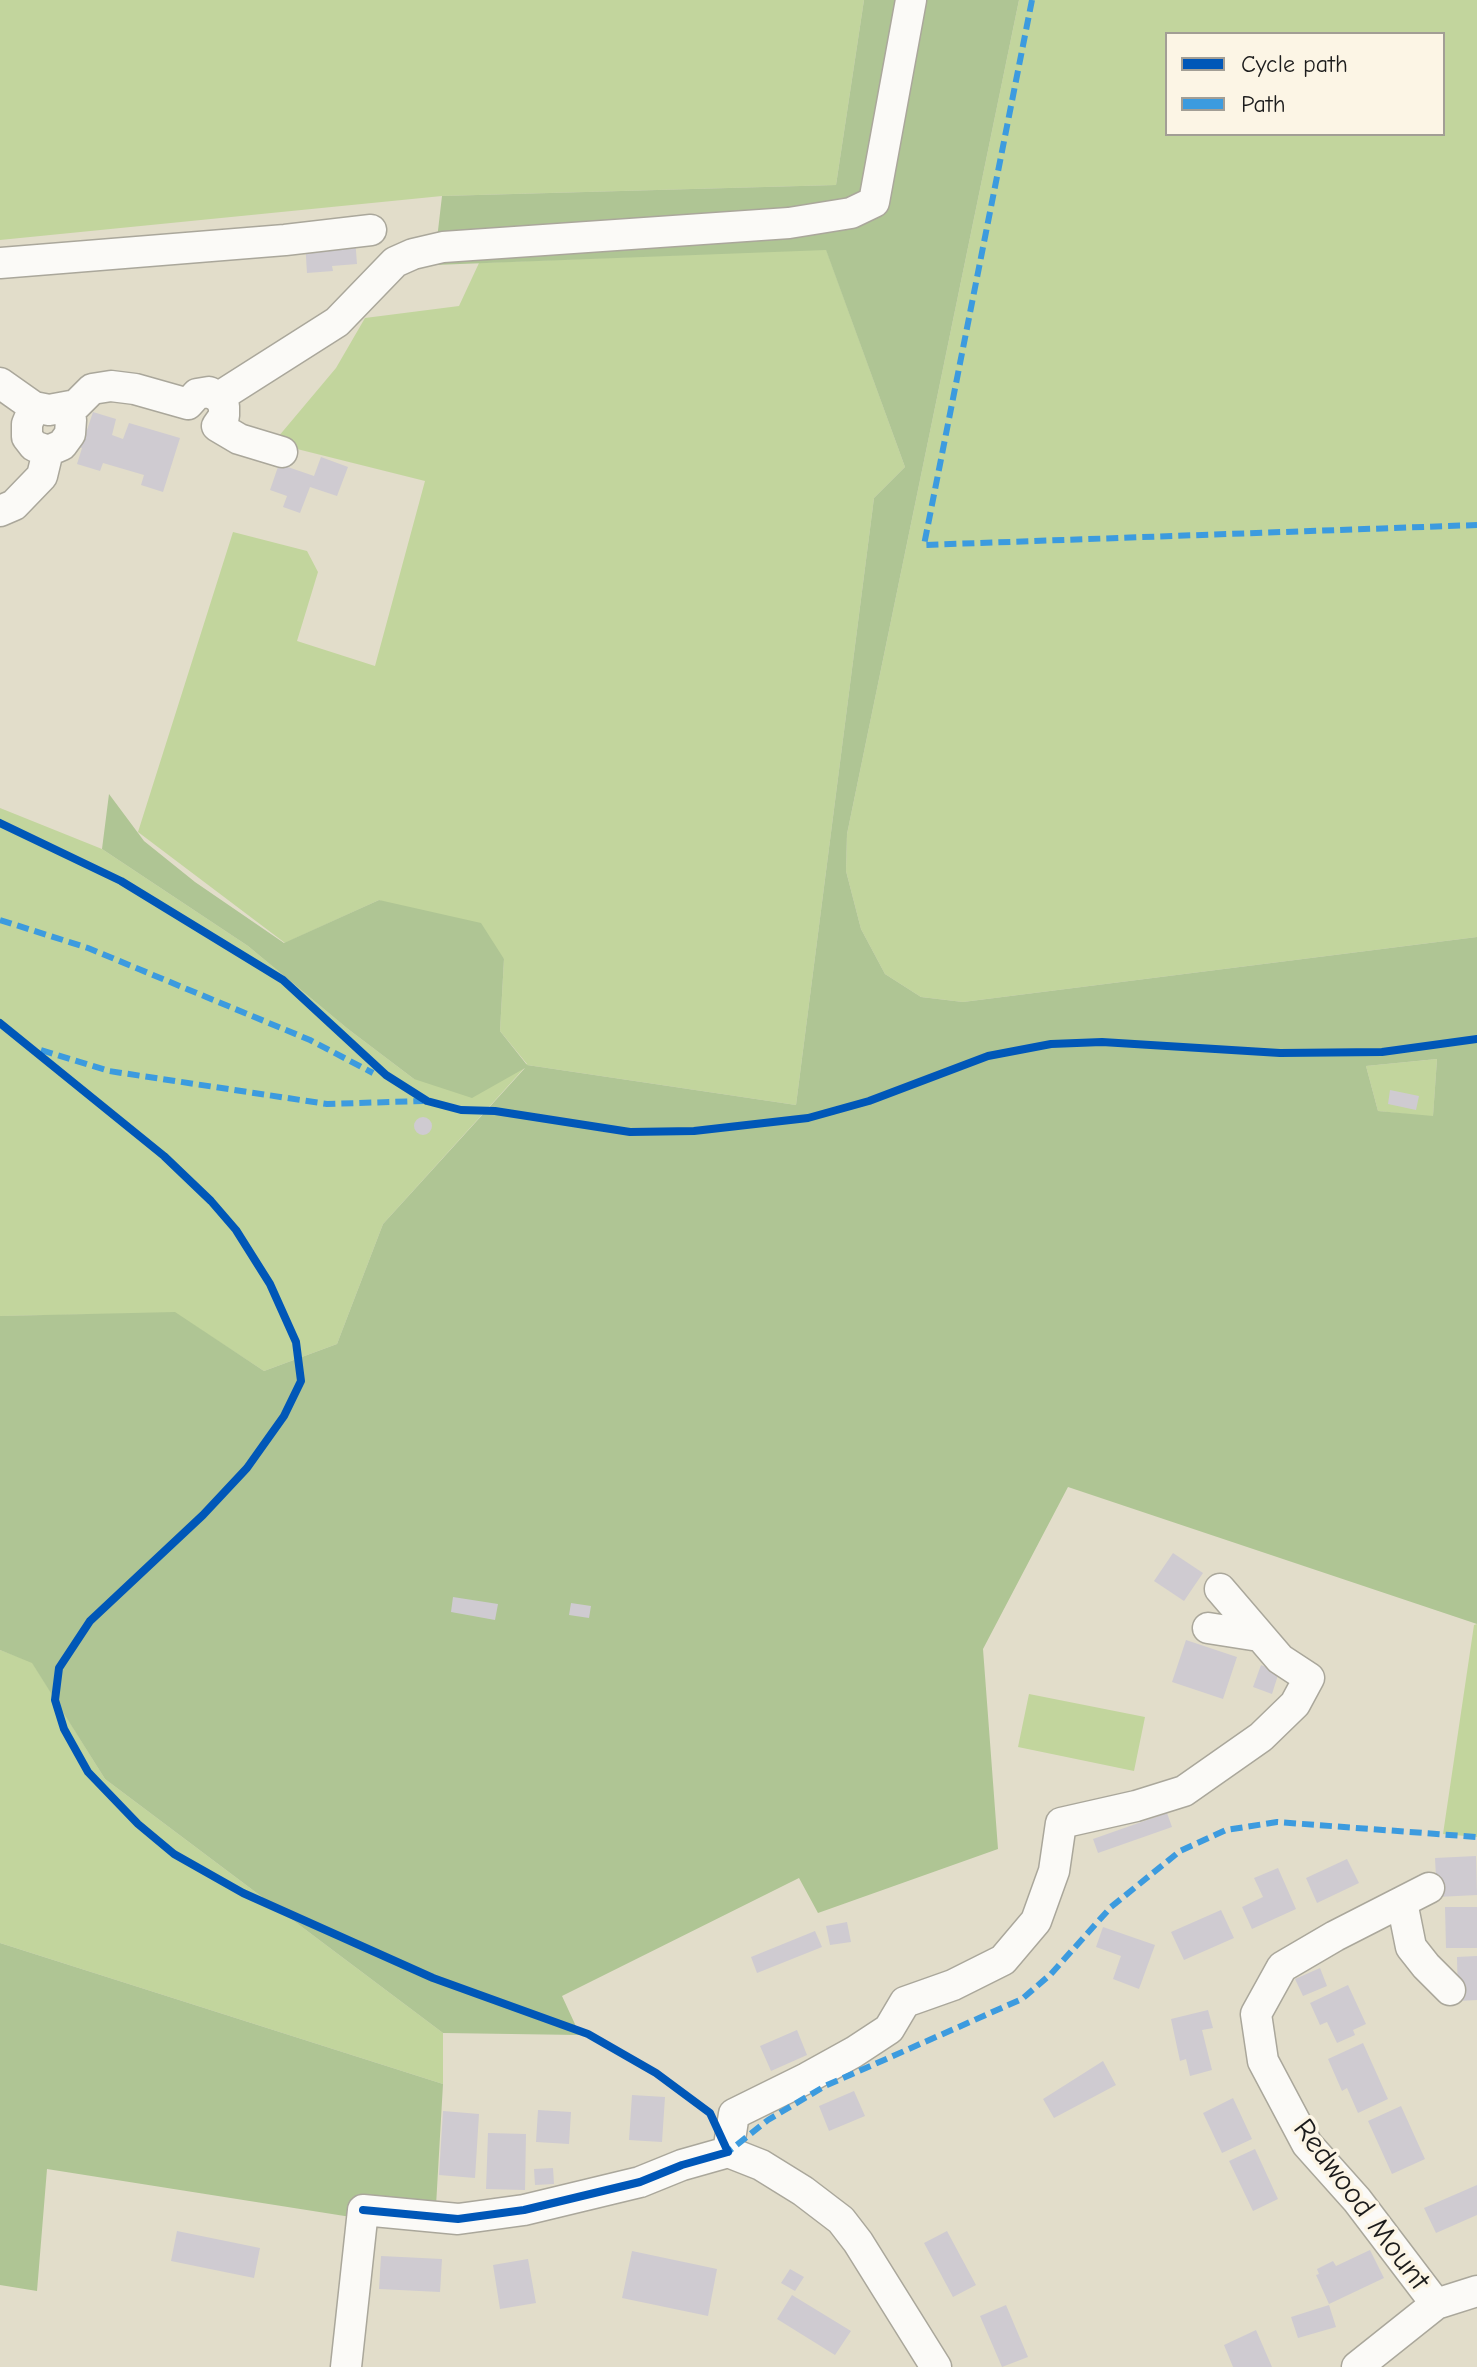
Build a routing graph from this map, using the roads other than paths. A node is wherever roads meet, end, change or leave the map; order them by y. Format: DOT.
graph roads {
  1 [pos="911,0"];
  2 [pos="371,230"];
  3 [pos="0,263"];
  4 [pos="0,383"];
  5 [pos="34,407"];
  6 [pos="66,407"];
  7 [pos="218,412"];
  8 [pos="48,451"];
  9 [pos="282,452"];
  10 [pos="0,511"];
  11 [pos="1220,1589"];
  12 [pos="1208,1628"];
  13 [pos="1259,1636"];
  14 [pos="1429,1888"];
  15 [pos="1402,1902"];
  16 [pos="1450,1990"];
  17 [pos="728,2152"];
  18 [pos="1477,2291"];
  19 [pos="1436,2304"];
  20 [pos="346,2367"];
  21 [pos="936,2367"];
  22 [pos="1357,2367"];
  1 -- 7 [label="street"];
  2 -- 3 [label="street"];
  4 -- 5 [label="street"];
  5 -- 6 [label="street"];
  5 -- 8 [label="street"];
  6 -- 7 [label="street"];
  6 -- 8 [label="street"];
  7 -- 9 [label="street"];
  8 -- 10 [label="street"];
  11 -- 13 [label="street"];
  12 -- 13 [label="street"];
  13 -- 17 [label="street"];
  14 -- 15 [label="street, Redwood Mount"];
  15 -- 16 [label="street"];
  15 -- 19 [label="street, Redwood Mount"];
  17 -- 20 [label="street"];
  17 -- 21 [label="street"];
  18 -- 19 [label="street"];
  19 -- 22 [label="street"];
}
